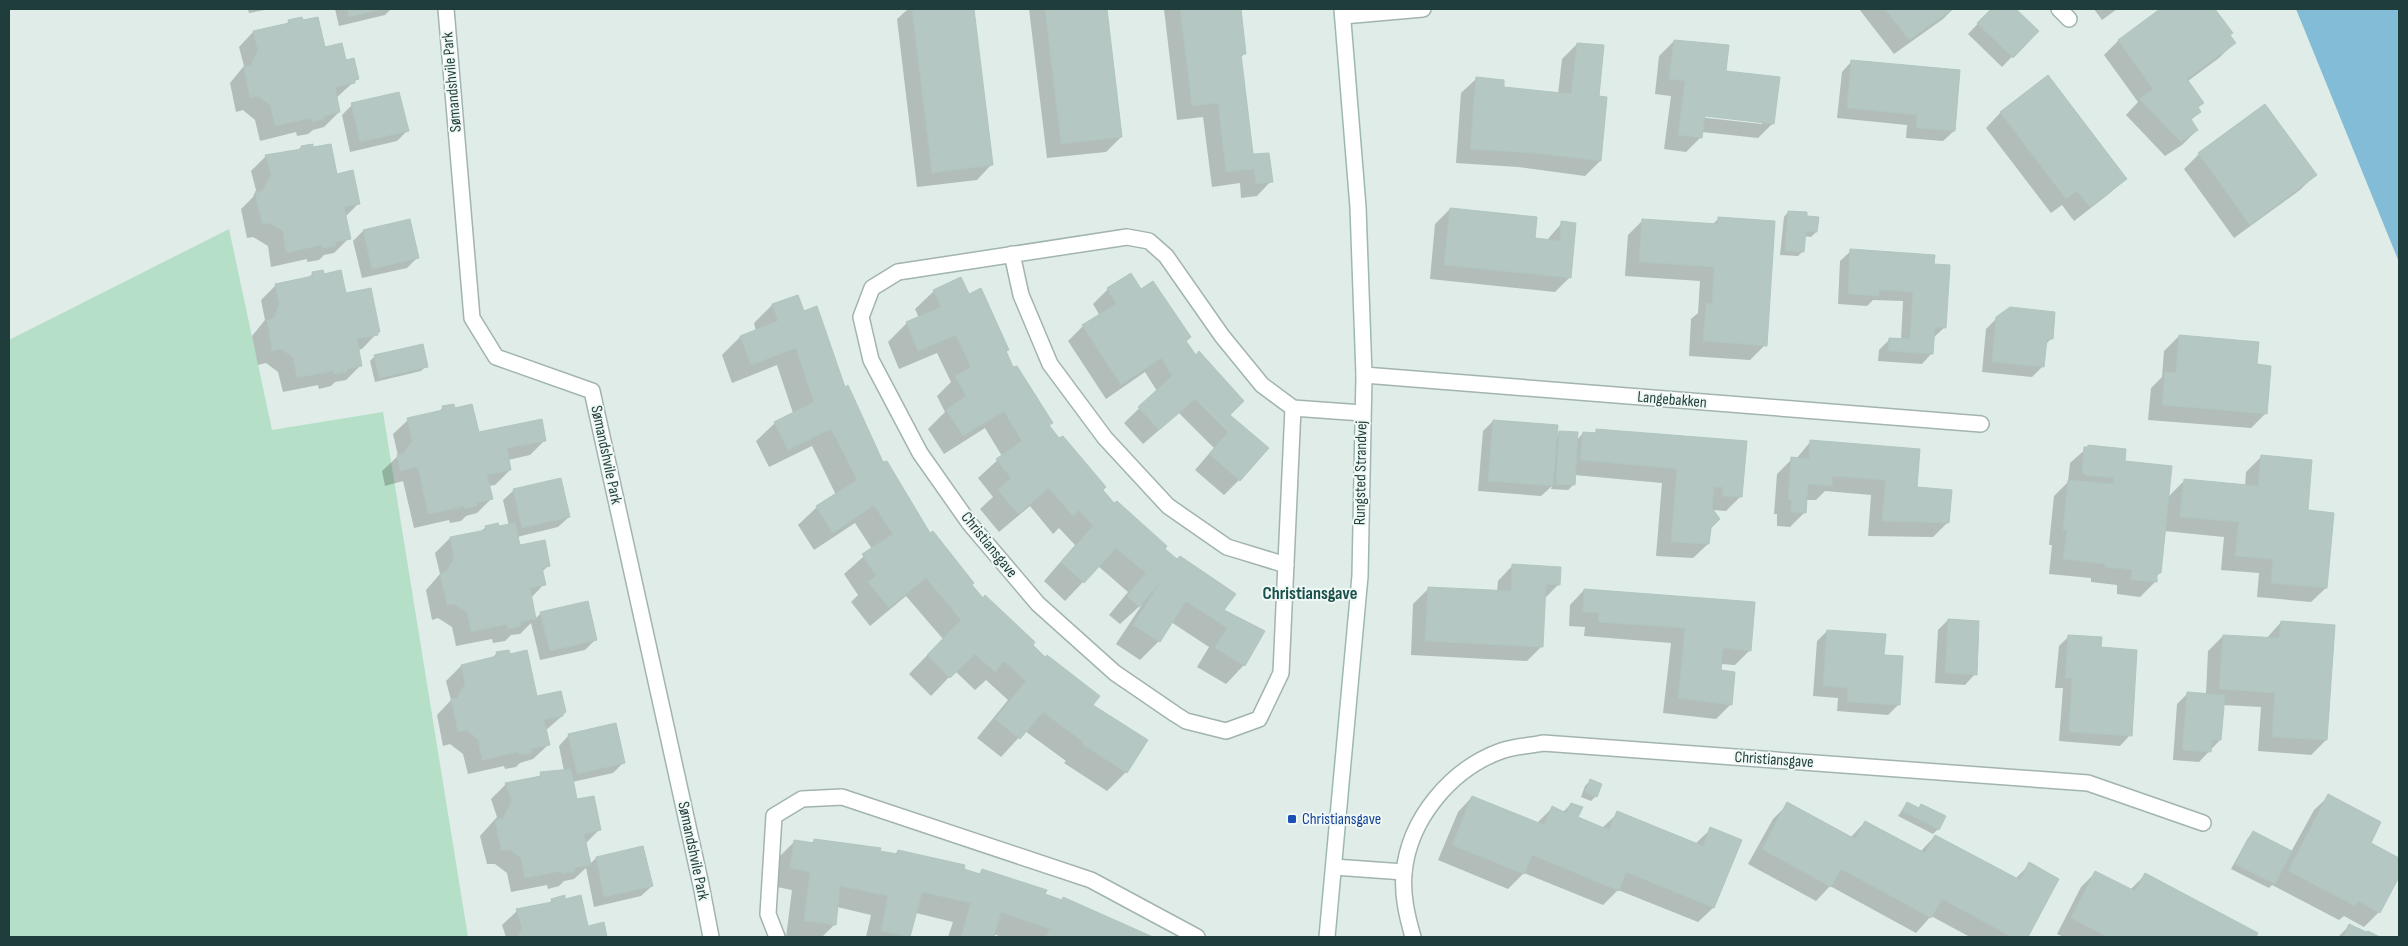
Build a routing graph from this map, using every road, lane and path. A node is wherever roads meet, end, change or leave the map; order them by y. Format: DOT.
graph roads {
  1 [pos="446,9"];
  2 [pos="1423,9"];
  3 [pos="1342,12"];
  4 [pos="1012,254"];
  5 [pos="1364,375"];
  6 [pos="1293,408"];
  7 [pos="1362,413"];
  8 [pos="1981,424"];
  9 [pos="1286,565"];
  10 [pos="2203,823"];
  11 [pos="1334,867"];
  12 [pos="1404,872"];
  13 [pos="711,937"];
  14 [pos="777,937"];
  15 [pos="1197,937"];
  16 [pos="1327,937"];
  17 [pos="1413,937"];
  1 -- 13 [label="street, Sømandshvile Park"];
  2 -- 3 [label="street"];
  3 -- 5 [label="street, Rungsted Strandvej"];
  4 -- 6 [label="street, Christiansgave"];
  4 -- 9 [label="street"];
  4 -- 9 [label="street, Christiansgave"];
  5 -- 7 [label="street, Rungsted Strandvej"];
  5 -- 8 [label="street, Langebakken"];
  6 -- 7 [label="street"];
  6 -- 9 [label="street, Christiansgave"];
  7 -- 11 [label="street, Rungsted Strandvej"];
  10 -- 12 [label="street, Christiansgave"];
  11 -- 12 [label="street"];
  11 -- 16 [label="street, Rungsted Strandvej"];
  12 -- 17 [label="street, Christiansgave"];
  14 -- 15 [label="street"];
}
